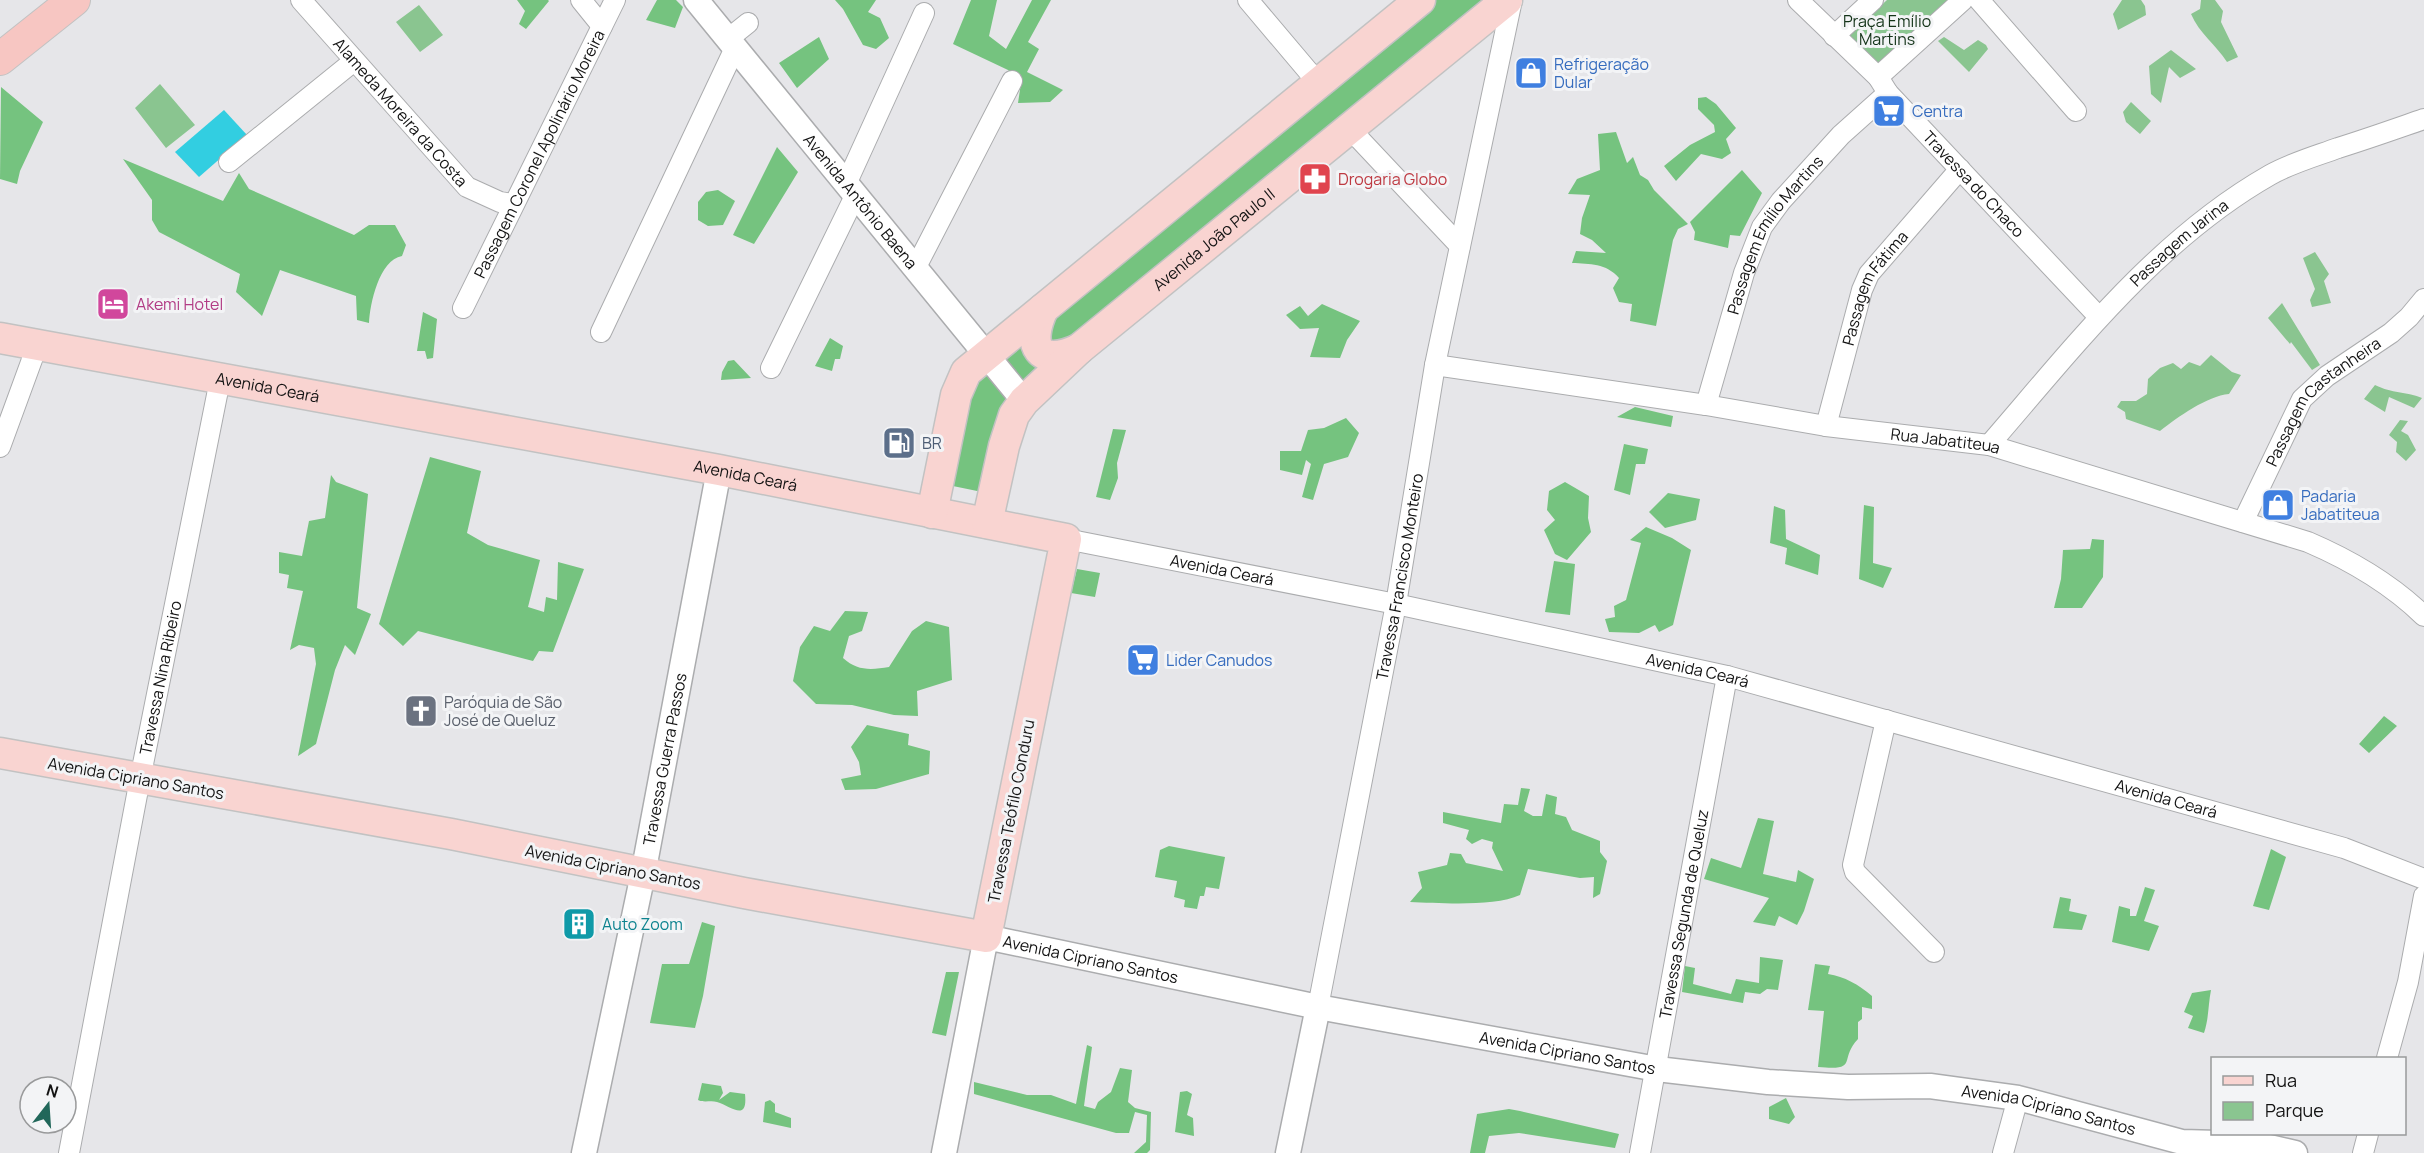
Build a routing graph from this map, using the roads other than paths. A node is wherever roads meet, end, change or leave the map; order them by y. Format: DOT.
graph roads {
  1 [pos="74,0"];
  2 [pos="301,0"];
  3 [pos="581,0"];
  4 [pos="615,0"];
  5 [pos="696,0"];
  6 [pos="1248,0"];
  7 [pos="1420,0"];
  8 [pos="1510,0"];
  9 [pos="1798,0"];
  10 [pos="1873,0"];
  11 [pos="1963,0"];
  12 [pos="1979,0"];
  13 [pos="924,13"];
  14 [pos="748,23"];
  15 [pos="602,26"];
  16 [pos="1833,36"];
  17 [pos="731,43"];
  18 [pos="0,59"];
  19 [pos="354,61"];
  20 [pos="1012,81"];
  21 [pos="1319,84"];
  22 [pos="1883,85"];
  23 [pos="2076,111"];
  24 [pos="2424,119"];
  25 [pos="1350,129"];
  26 [pos="229,162"];
  27 [pos="1960,169"];
  28 [pos="851,188"];
  29 [pos="513,204"];
  30 [pos="1460,246"];
  31 [pos="916,267"];
  32 [pos="2424,299"];
  33 [pos="464,308"];
  34 [pos="1043,309"];
  35 [pos="2099,317"];
  36 [pos="601,332"];
  37 [pos="0,338"];
  38 [pos="37,346"];
  39 [pos="1079,349"];
  40 [pos="987,353"];
  41 [pos="1435,364"];
  42 [pos="771,368"];
  43 [pos="220,380"];
  44 [pos="1024,401"];
  45 [pos="1706,405"];
  46 [pos="1826,426"];
  47 [pos="1989,444"];
  48 [pos="0,447"];
  49 [pos="719,470"];
  50 [pos="932,513"];
  51 [pos="987,522"];
  52 [pos="2243,522"];
  53 [pos="1066,539"];
  54 [pos="1396,604"];
  55 [pos="2424,616"];
  56 [pos="1727,676"];
  57 [pos="1886,720"];
  58 [pos="0,753"];
  59 [pos="140,779"];
  60 [pos="643,874"];
  61 [pos="2424,879"];
  62 [pos="2424,896"];
  63 [pos="986,937"];
  64 [pos="1934,952"];
  65 [pos="1318,1006"];
  66 [pos="2388,1057"];
  67 [pos="1657,1069"];
  68 [pos="2018,1098"];
  69 [pos="2368,1135"];
  70 [pos="2191,1148"];
  71 [pos="69,1153"];
  72 [pos="584,1153"];
  73 [pos="944,1153"];
  74 [pos="1288,1153"];
  75 [pos="1640,1153"];
  76 [pos="2003,1153"];
  77 [pos="2295,1153"];
  78 [pos="2363,1153"];
  1 -- 18 [label="highway"];
  2 -- 19 [label="street, Alameda Moreira da Costa"];
  3 -- 15 [label="street"];
  4 -- 15 [label="street, Passagem Coronel Apolinário Moreira"];
  5 -- 17 [label="street, Avenida Antônio Baena"];
  6 -- 21 [label="street"];
  7 -- 21 [label="main road"];
  8 -- 25 [label="main road, Avenida João Paulo II"];
  8 -- 30 [label="street, Travessa Francisco Monteiro"];
  9 -- 16 [label="street, Travessa do Chaco"];
  10 -- 16 [label="street"];
  11 -- 22 [label="street, Passagem Emílio Martins"];
  12 -- 23 [label="street"];
  13 -- 28 [label="street"];
  14 -- 17 [label="street"];
  15 -- 29 [label="street, Passagem Coronel Apolinário Moreira"];
  16 -- 22 [label="street, Travessa do Chaco"];
  17 -- 28 [label="street, Avenida Antônio Baena"];
  17 -- 36 [label="street"];
  19 -- 26 [label="street"];
  19 -- 29 [label="street, Alameda Moreira da Costa"];
  20 -- 31 [label="street"];
  21 -- 34 [label="main road"];
  22 -- 27 [label="street, Travessa do Chaco"];
  22 -- 45 [label="street, Passagem Emílio Martins"];
  24 -- 35 [label="street, Passagem Jarina"];
  25 -- 30 [label="street"];
  25 -- 39 [label="main road, Avenida João Paulo II"];
  27 -- 35 [label="street, Travessa do Chaco"];
  27 -- 46 [label="street, Passagem Fátima"];
  28 -- 31 [label="street, Avenida Antônio Baena"];
  28 -- 42 [label="street"];
  29 -- 33 [label="street, Passagem Coronel Apolinário Moreira"];
  30 -- 41 [label="street, Travessa Francisco Monteiro"];
  31 -- 40 [label="street, Avenida Antônio Baena"];
  32 -- 52 [label="street, Passagem Castanheira"];
  34 -- 39 [label="main road"];
  34 -- 40 [label="main road"];
  35 -- 47 [label="street, Passagem Jarina"];
  37 -- 38 [label="main road, Avenida Ceará"];
  38 -- 43 [label="main road, Avenida Ceará"];
  38 -- 48 [label="street"];
  39 -- 44 [label="main road, Avenida João Paulo II"];
  40 -- 44 [label="street, Avenida Antônio Baena"];
  40 -- 50 [label="main road"];
  41 -- 45 [label="street, Rua Jabatiteua"];
  41 -- 54 [label="street, Travessa Francisco Monteiro"];
  43 -- 49 [label="main road, Avenida Ceará"];
  43 -- 59 [label="street, Travessa Nina Ribeiro"];
  44 -- 51 [label="main road, Avenida João Paulo II"];
  45 -- 46 [label="street, Rua Jabatiteua"];
  46 -- 47 [label="street, Rua Jabatiteua"];
  47 -- 52 [label="street, Rua Jabatiteua"];
  49 -- 50 [label="main road, Avenida Ceará"];
  49 -- 60 [label="street, Travessa Guerra Passos"];
  50 -- 51 [label="main road, Avenida Ceará"];
  51 -- 53 [label="main road, Avenida Ceará"];
  52 -- 55 [label="street, Rua Jabatiteua"];
  53 -- 54 [label="street, Avenida Ceará"];
  53 -- 63 [label="main road, Travessa Teófilo Conduru"];
  54 -- 56 [label="street, Avenida Ceará"];
  54 -- 65 [label="street, Travessa Francisco Monteiro"];
  56 -- 57 [label="street, Avenida Ceará"];
  56 -- 67 [label="street, Travessa Segunda de Queluz"];
  57 -- 61 [label="street, Avenida Ceará"];
  57 -- 64 [label="street"];
  58 -- 59 [label="main road, Avenida Cipriano Santos"];
  59 -- 60 [label="main road, Avenida Cipriano Santos"];
  59 -- 71 [label="street, Travessa Nina Ribeiro"];
  60 -- 63 [label="main road, Avenida Cipriano Santos"];
  60 -- 72 [label="street, Travessa Guerra Passos"];
  62 -- 66 [label="street"];
  63 -- 65 [label="street, Avenida Cipriano Santos"];
  63 -- 73 [label="street, Travessa Teófilo Conduru"];
  65 -- 67 [label="street, Avenida Cipriano Santos"];
  65 -- 74 [label="street, Travessa Francisco Monteiro"];
  67 -- 68 [label="street, Avenida Cipriano Santos"];
  67 -- 75 [label="street, Travessa Segunda de Queluz"];
  68 -- 70 [label="street, Avenida Cipriano Santos"];
  68 -- 76 [label="street"];
  69 -- 78 [label="street"];
  70 -- 77 [label="street, Avenida Cipriano Santos"];
}
